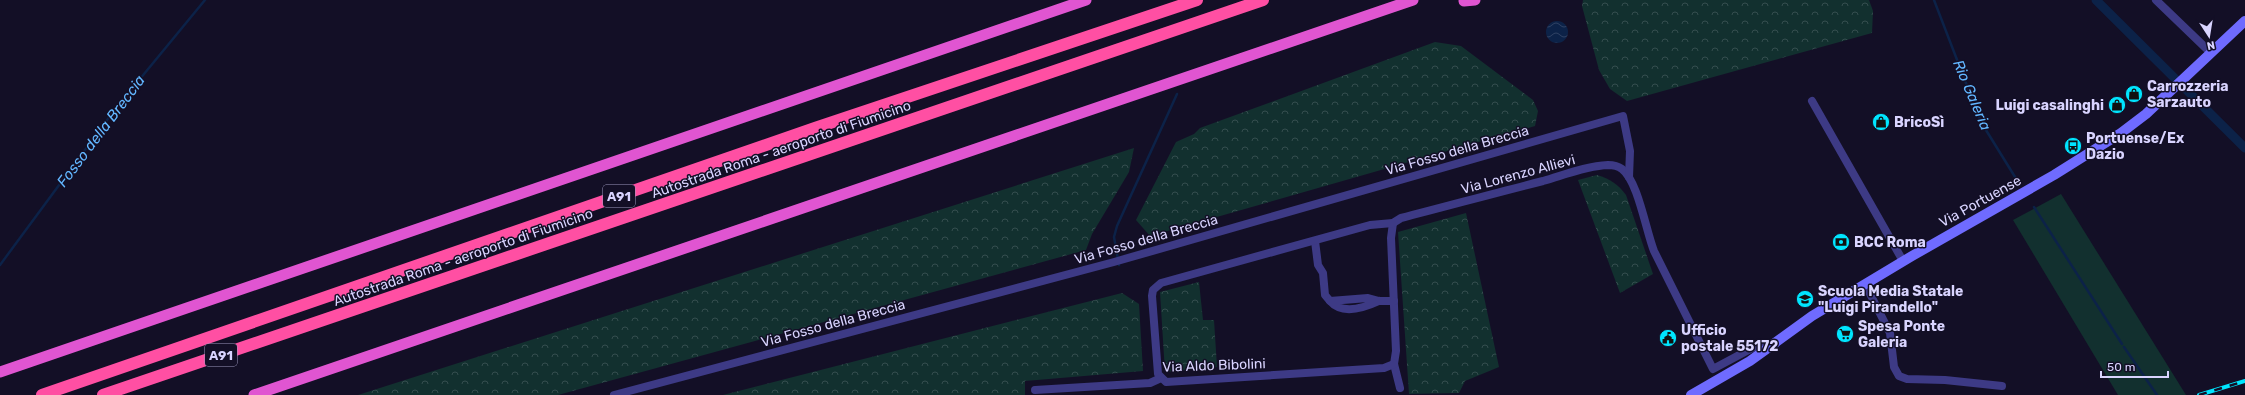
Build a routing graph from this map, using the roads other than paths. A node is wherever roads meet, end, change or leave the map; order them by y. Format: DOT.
graph roads {
  1 [pos="1086,0"];
  2 [pos="1197,0"];
  3 [pos="1263,0"];
  4 [pos="1413,0"];
  5 [pos="2156,0"];
  6 [pos="2245,21"];
  7 [pos="2211,53"];
  8 [pos="1812,101"];
  9 [pos="1629,177"];
  10 [pos="1393,223"];
  11 [pos="1315,240"];
  12 [pos="1903,260"];
  13 [pos="1865,284"];
  14 [pos="1394,301"];
  15 [pos="1766,348"];
  16 [pos="1394,364"];
  17 [pos="0,372"];
  18 [pos="1161,378"];
  19 [pos="2002,386"];
  20 [pos="1400,388"];
  21 [pos="1035,390"];
  22 [pos="42,395"];
  23 [pos="104,395"];
  24 [pos="254,395"];
  25 [pos="614,395"];
  26 [pos="1690,395"];
  1 -- 17 [label="highway"];
  2 -- 22 [label="highway, Autostrada Roma - aeroporto di Fiumicino / A91"];
  3 -- 23 [label="highway, Autostrada Roma - aeroporto di Fiumicino / A91"];
  4 -- 24 [label="highway"];
  5 -- 7 [label="street"];
  6 -- 7 [label="main road, Via Portuense"];
  7 -- 12 [label="main road, Via Portuense"];
  8 -- 12 [label="street"];
  9 -- 10 [label="street, Via Lorenzo Allievi"];
  9 -- 15 [label="street"];
  9 -- 25 [label="street, Via Fosso della Breccia"];
  10 -- 11 [label="street, Via Lorenzo Allievi"];
  10 -- 14 [label="street"];
  11 -- 14 [label="street"];
  11 -- 18 [label="street, Via Lorenzo Allievi"];
  12 -- 13 [label="main road, Via Portuense"];
  13 -- 15 [label="main road, Via Portuense"];
  13 -- 19 [label="street"];
  14 -- 16 [label="street"];
  15 -- 26 [label="main road, Via Portuense"];
  16 -- 18 [label="street, Via Aldo Bibolini"];
  16 -- 20 [label="street"];
  18 -- 21 [label="street, Via Aldo Bibolini"];
}
